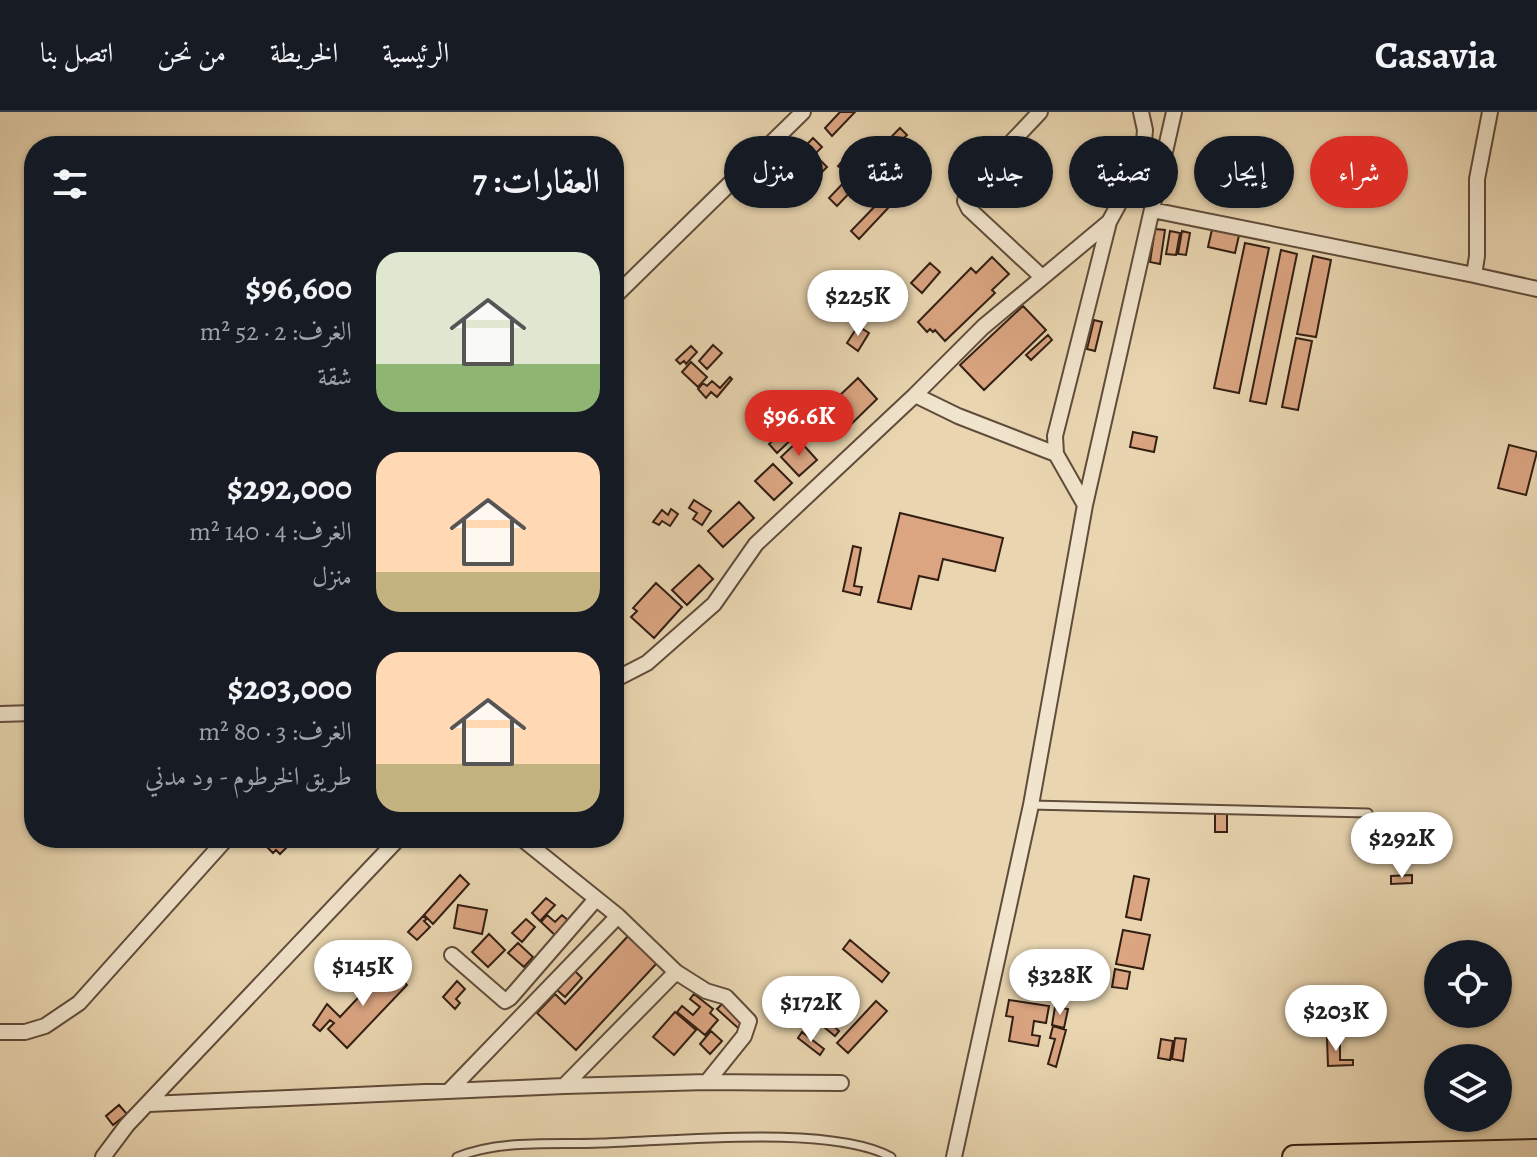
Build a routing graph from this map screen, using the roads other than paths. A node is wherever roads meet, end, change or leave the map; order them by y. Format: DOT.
graph roads {
  1 [pos="803,112"];
  2 [pos="1040,112"];
  3 [pos="1141,112"];
  4 [pos="1174,112"];
  5 [pos="1490,112"];
  6 [pos="1152,210"];
  7 [pos="1109,222"];
  8 [pos="1474,275"];
  9 [pos="1041,276"];
  10 [pos="624,287"];
  11 [pos="1537,289"];
  12 [pos="915,395"];
  13 [pos="1056,454"];
  14 [pos="1085,505"];
  15 [pos="624,675"];
  16 [pos="24,713"];
  17 [pos="0,714"];
  18 [pos="1031,805"];
  19 [pos="1368,813"];
  20 [pos="218,848"];
  21 [pos="390,848"];
  22 [pos="533,848"];
  23 [pos="596,899"];
  24 [pos="618,916"];
  25 [pos="452,955"];
  26 [pos="676,972"];
  27 [pos="0,1032"];
  28 [pos="707,1082"];
  29 [pos="841,1083"];
  30 [pos="564,1086"];
  31 [pos="449,1091"];
  32 [pos="149,1104"];
  33 [pos="1537,1151"];
  34 [pos="103,1157"];
  35 [pos="457,1157"];
  36 [pos="891,1157"];
  37 [pos="954,1157"];
  38 [pos="1294,1157"];
  1 -- 10 [label="street"];
  2 -- 9 [label="street"];
  3 -- 7 [label="street"];
  4 -- 6 [label="street"];
  5 -- 8 [label="street"];
  6 -- 8 [label="street"];
  6 -- 14 [label="street"];
  7 -- 9 [label="street"];
  7 -- 13 [label="street"];
  8 -- 11 [label="street"];
  9 -- 12 [label="street"];
  12 -- 13 [label="street"];
  12 -- 15 [label="street"];
  13 -- 14 [label="street"];
  14 -- 18 [label="street"];
  16 -- 17 [label="street"];
  18 -- 19 [label="lane"];
  18 -- 37 [label="street"];
  20 -- 27 [label="street"];
  21 -- 32 [label="street"];
  22 -- 23 [label="street"];
  23 -- 24 [label="street"];
  23 -- 25 [label="street"];
  24 -- 26 [label="street"];
  24 -- 31 [label="street"];
  26 -- 28 [label="street"];
  26 -- 30 [label="street"];
  28 -- 29 [label="street"];
  28 -- 30 [label="street"];
  30 -- 31 [label="street"];
  31 -- 32 [label="street"];
  32 -- 34 [label="street"];
  33 -- 38 [label="highway"];
  35 -- 36 [label="lane"];
}
